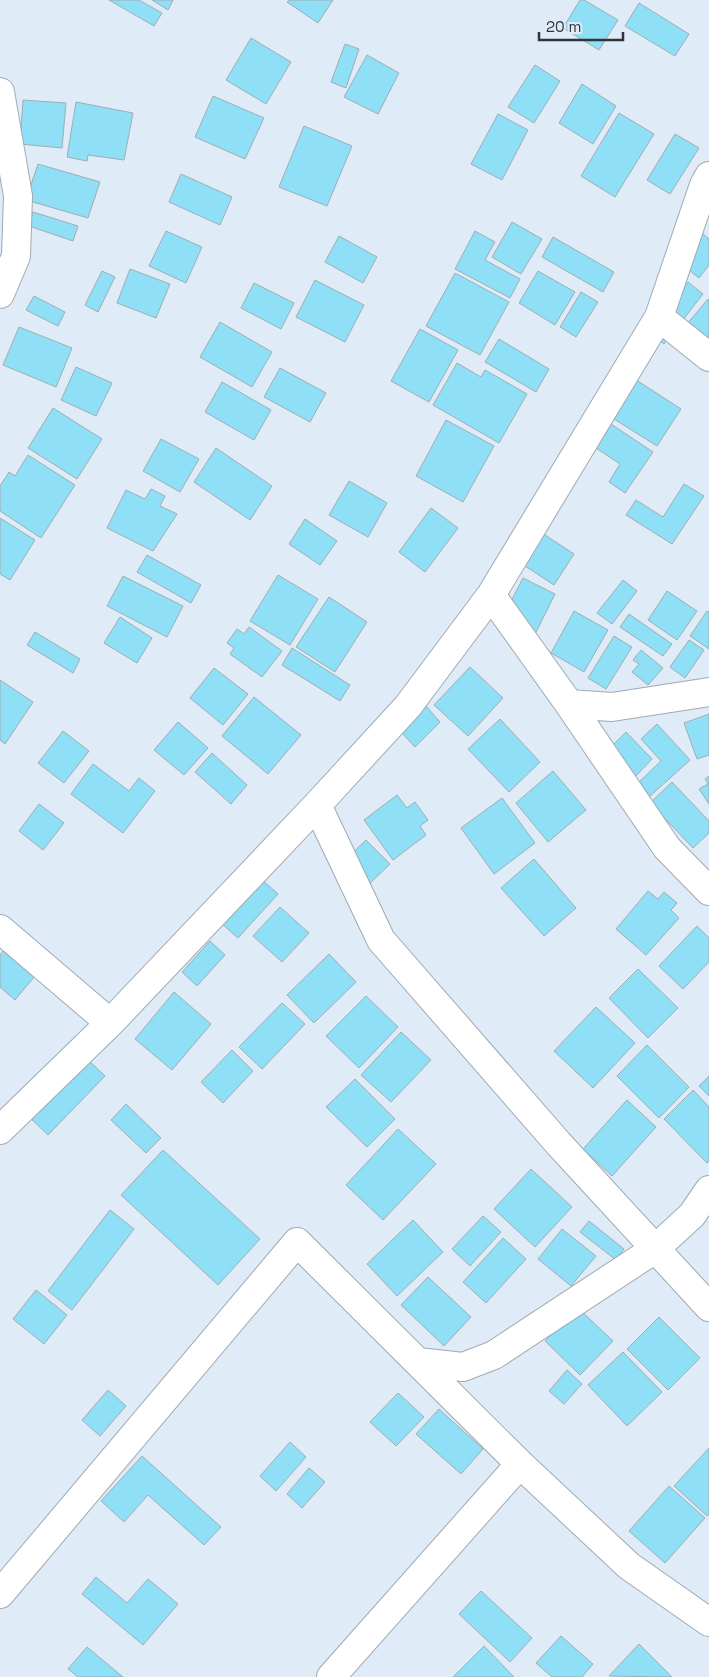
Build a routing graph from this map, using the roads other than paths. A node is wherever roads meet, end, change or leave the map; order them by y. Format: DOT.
graph roads {
  1 [pos="0,92"];
  2 [pos="709,176"];
  3 [pos="0,294"];
  4 [pos="659,317"];
  5 [pos="709,357"];
  6 [pos="491,595"];
  7 [pos="709,692"];
  8 [pos="569,704"];
  9 [pos="318,805"];
  10 [pos="709,890"];
  11 [pos="0,929"];
  12 [pos="110,1023"];
  13 [pos="0,1130"];
  14 [pos="709,1190"];
  15 [pos="655,1248"];
  16 [pos="709,1306"];
  17 [pos="418,1362"];
  18 [pos="520,1464"];
  19 [pos="0,1594"];
  20 [pos="709,1622"];
  21 [pos="331,1677"];
  1 -- 3 [label="street"];
  2 -- 4 [label="street"];
  4 -- 5 [label="street"];
  4 -- 6 [label="street"];
  6 -- 8 [label="street"];
  6 -- 9 [label="street"];
  7 -- 8 [label="street"];
  8 -- 10 [label="street"];
  9 -- 12 [label="street"];
  9 -- 15 [label="street"];
  11 -- 12 [label="street"];
  12 -- 13 [label="street"];
  14 -- 15 [label="street"];
  15 -- 16 [label="street"];
  15 -- 17 [label="street"];
  17 -- 18 [label="street"];
  17 -- 19 [label="street"];
  18 -- 20 [label="street"];
  18 -- 21 [label="street"];
}
